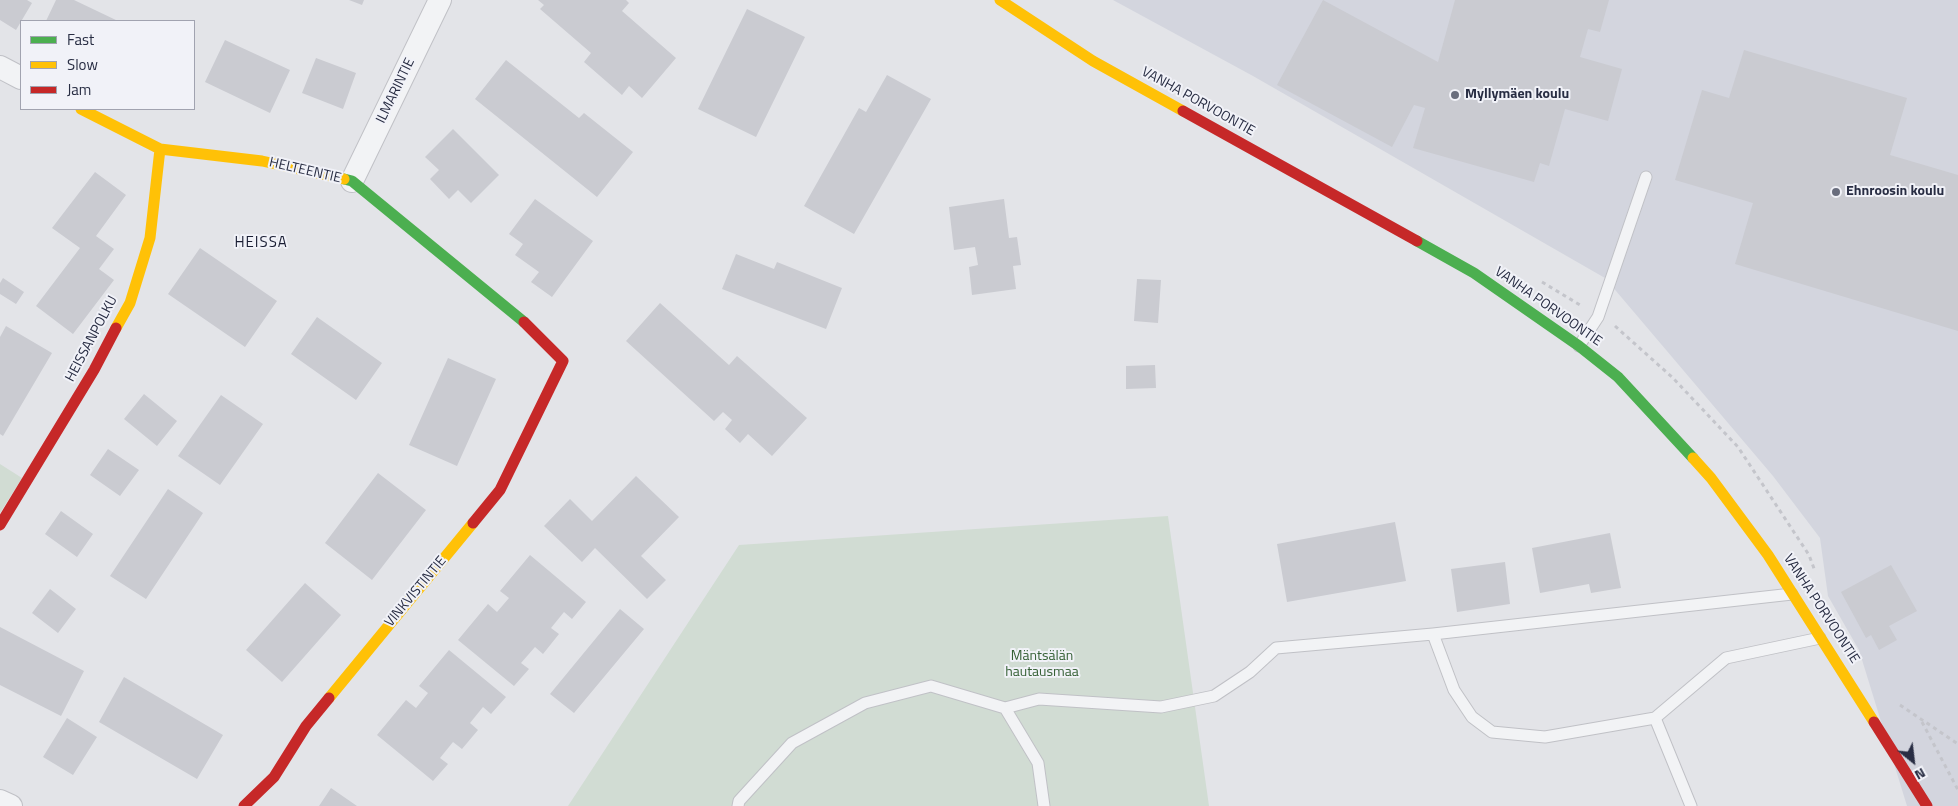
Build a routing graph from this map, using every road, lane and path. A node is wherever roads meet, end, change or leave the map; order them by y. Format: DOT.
graph roads {
  1 [pos="440,0"];
  2 [pos="1000,0"];
  3 [pos="0,67"];
  4 [pos="20,77"];
  5 [pos="83,110"];
  6 [pos="160,149"];
  7 [pos="1646,177"];
  8 [pos="352,181"];
  9 [pos="1579,346"];
  10 [pos="563,361"];
  11 [pos="0,525"];
  12 [pos="1793,594"];
  13 [pos="1433,634"];
  14 [pos="1822,637"];
  15 [pos="1005,708"];
  16 [pos="1655,718"];
  17 [pos="1921,719"];
  18 [pos="1958,790"];
  19 [pos="0,801"];
  20 [pos="11,806"];
  21 [pos="244,806"];
  22 [pos="738,806"];
  23 [pos="1044,806"];
  24 [pos="1691,806"];
  25 [pos="1927,806"];
  1 -- 8 [label="street, ILMARINTIE"];
  2 -- 9 [label="street, VANHA PORVOONTIE"];
  3 -- 4 [label="street"];
  5 -- 6 [label="street, HELTEENTIE"];
  6 -- 8 [label="street, HELTEENTIE"];
  6 -- 11 [label="street, HEISSANPOLKU"];
  7 -- 9 [label="lane"];
  8 -- 10 [label="street, HELTEENTIE"];
  9 -- 12 [label="street, VANHA PORVOONTIE"];
  10 -- 21 [label="street, VINKVISTINTIE"];
  12 -- 13 [label="lane"];
  12 -- 14 [label="street, VANHA PORVOONTIE"];
  13 -- 15 [label="lane"];
  13 -- 16 [label="lane"];
  14 -- 16 [label="lane"];
  14 -- 25 [label="street, VANHA PORVOONTIE"];
  15 -- 22 [label="lane"];
  15 -- 23 [label="lane"];
  16 -- 24 [label="lane"];
  17 -- 18 [label="path"];
  19 -- 20 [label="street"];
}
